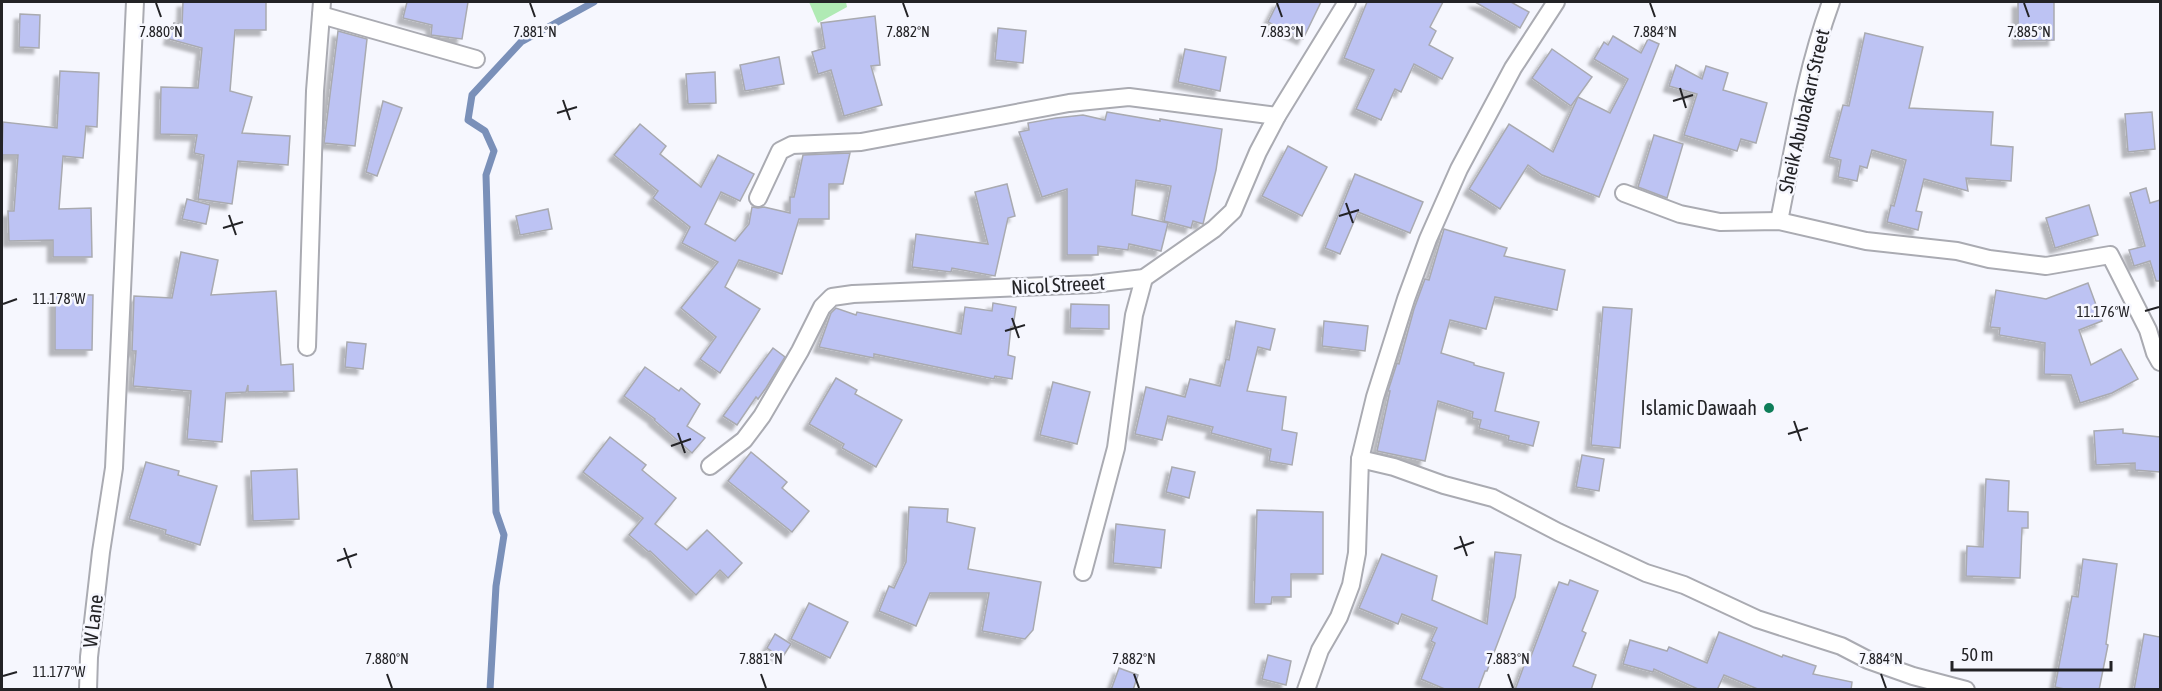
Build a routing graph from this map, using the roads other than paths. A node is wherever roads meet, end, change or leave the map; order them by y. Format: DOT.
graph roads {
  1 [pos="135,2"];
  2 [pos="1347,2"];
  3 [pos="1556,2"];
  4 [pos="1831,2"];
  5 [pos="321,8"];
  6 [pos="476,59"];
  7 [pos="1277,116"];
  8 [pos="1624,192"];
  9 [pos="758,198"];
  10 [pos="1779,222"];
  11 [pos="1144,278"];
  12 [pos="307,347"];
  13 [pos="2160,362"];
  14 [pos="1360,459"];
  15 [pos="710,466"];
  16 [pos="1083,572"];
  17 [pos="88,690"];
  18 [pos="1306,690"];
  19 [pos="1966,690"];
  1 -- 17 [label="street, W Lane"];
  2 -- 7 [label="street, Nicol Streeet"];
  3 -- 14 [label="street"];
  4 -- 10 [label="street, Sheik Abubakarr Street"];
  5 -- 6 [label="street"];
  5 -- 12 [label="street"];
  7 -- 9 [label="street"];
  7 -- 11 [label="street, Nicol Streeet"];
  8 -- 10 [label="street"];
  10 -- 13 [label="street"];
  11 -- 15 [label="street, Nicol Streeet"];
  11 -- 16 [label="street"];
  14 -- 18 [label="street"];
  14 -- 19 [label="street"];
}
